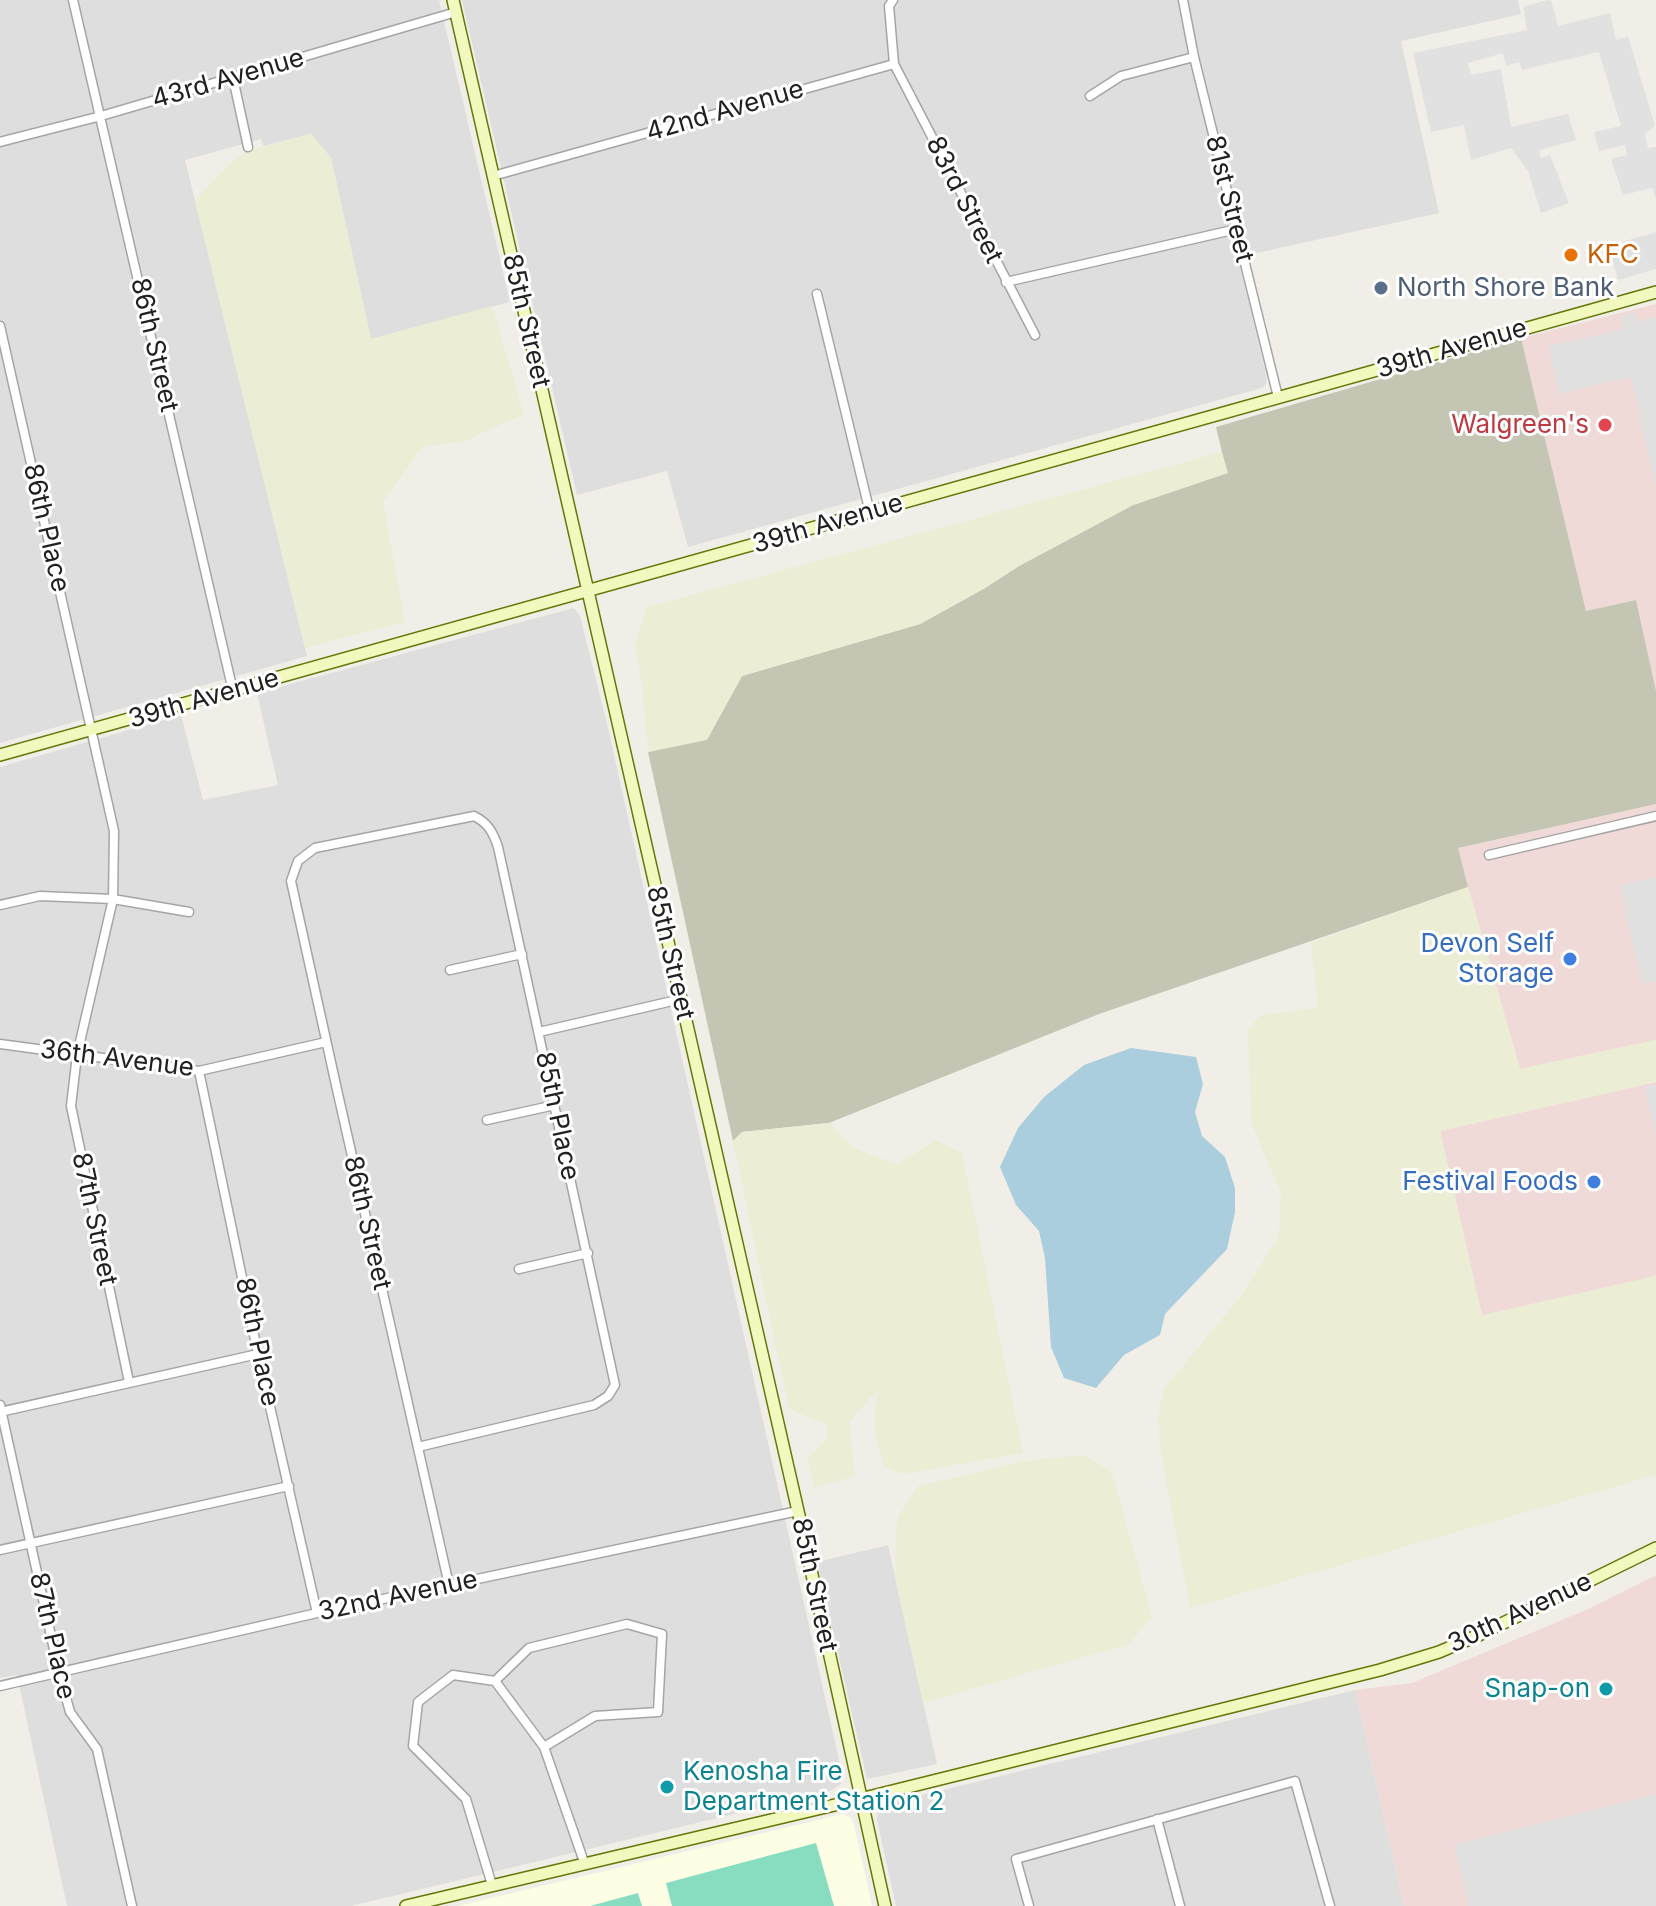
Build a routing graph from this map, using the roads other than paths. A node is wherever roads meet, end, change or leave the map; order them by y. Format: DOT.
graph roads {
  1 [pos="73,0"];
  2 [pos="893,0"];
  3 [pos="1183,0"];
  4 [pos="454,6"];
  5 [pos="1194,57"];
  6 [pos="894,64"];
  7 [pos="233,78"];
  8 [pos="1090,96"];
  9 [pos="101,116"];
  10 [pos="0,142"];
  11 [pos="248,147"];
  12 [pos="493,176"];
  13 [pos="1237,229"];
  14 [pos="1006,282"];
  15 [pos="1656,292"];
  16 [pos="817,294"];
  17 [pos="0,326"];
  18 [pos="1035,335"];
  19 [pos="1278,397"];
  20 [pos="870,513"];
  21 [pos="587,591"];
  22 [pos="233,691"];
  23 [pos="92,730"];
  24 [pos="0,755"];
  25 [pos="1656,816"];
  26 [pos="483,820"];
  27 [pos="1489,855"];
  28 [pos="113,899"];
  29 [pos="0,905"];
  30 [pos="189,912"];
  31 [pos="522,954"];
  32 [pos="450,970"];
  33 [pos="681,999"];
  34 [pos="539,1032"];
  35 [pos="326,1042"];
  36 [pos="0,1044"];
  37 [pos="77,1055"];
  38 [pos="199,1071"];
  39 [pos="555,1105"];
  40 [pos="487,1120"];
  41 [pos="588,1253"];
  42 [pos="519,1269"];
  43 [pos="258,1354"];
  44 [pos="129,1382"];
  45 [pos="0,1409"];
  46 [pos="418,1447"];
  47 [pos="289,1486"];
  48 [pos="798,1511"];
  49 [pos="30,1544"];
  50 [pos="1656,1548"];
  51 [pos="0,1550"];
  52 [pos="449,1585"];
  53 [pos="317,1613"];
  54 [pos="59,1672"];
  55 [pos="495,1681"];
  56 [pos="0,1686"];
  57 [pos="544,1747"];
  58 [pos="860,1799"];
  59 [pos="1157,1819"];
  60 [pos="584,1862"];
  61 [pos="492,1885"];
  62 [pos="132,1906"];
  63 [pos="406,1906"];
  64 [pos="885,1906"];
  65 [pos="1029,1906"];
  66 [pos="1180,1906"];
  67 [pos="1330,1906"];
  1 -- 9 [label="street, 86th Street"];
  2 -- 6 [label="street"];
  3 -- 5 [label="street, 81st Street"];
  4 -- 7 [label="street, 43rd Avenue"];
  4 -- 12 [label="street, 85th Street"];
  5 -- 8 [label="street"];
  5 -- 13 [label="street, 81st Street"];
  6 -- 12 [label="street, 42nd Avenue"];
  6 -- 14 [label="street, 83rd Street"];
  7 -- 9 [label="street, 43rd Avenue"];
  7 -- 11 [label="street"];
  9 -- 10 [label="street, 43rd Avenue"];
  9 -- 22 [label="street, 86th Street"];
  12 -- 21 [label="street, 85th Street"];
  13 -- 14 [label="street"];
  13 -- 19 [label="street, 81st Street"];
  14 -- 18 [label="street, 83rd Street"];
  15 -- 19 [label="street, 39th Avenue"];
  16 -- 20 [label="street"];
  17 -- 23 [label="street, 86th Place"];
  19 -- 20 [label="street, 39th Avenue"];
  20 -- 21 [label="street, 39th Avenue"];
  21 -- 22 [label="street, 39th Avenue"];
  21 -- 33 [label="street, 85th Street"];
  22 -- 23 [label="street, 39th Avenue"];
  23 -- 24 [label="street, 39th Avenue"];
  23 -- 28 [label="street, 86th Place"];
  25 -- 27 [label="street"];
  26 -- 31 [label="street, 85th Place"];
  26 -- 35 [label="street, 86th Street"];
  28 -- 29 [label="street"];
  28 -- 30 [label="street"];
  28 -- 37 [label="street, 87th Street"];
  31 -- 32 [label="street"];
  31 -- 34 [label="street, 85th Place"];
  33 -- 34 [label="street"];
  33 -- 48 [label="street, 85th Street"];
  34 -- 39 [label="street, 85th Place"];
  35 -- 38 [label="street, 36th Avenue"];
  35 -- 46 [label="street, 86th Street"];
  36 -- 37 [label="street, 36th Avenue"];
  37 -- 38 [label="street, 36th Avenue"];
  37 -- 44 [label="street, 87th Street"];
  38 -- 43 [label="street, 86th Place"];
  39 -- 40 [label="street"];
  39 -- 41 [label="street, 85th Place"];
  41 -- 42 [label="street"];
  41 -- 46 [label="street, 85th Place"];
  43 -- 44 [label="street"];
  43 -- 47 [label="street, 86th Place"];
  44 -- 45 [label="street"];
  45 -- 49 [label="street, 87th Place"];
  46 -- 52 [label="street, 86th Street"];
  47 -- 49 [label="street"];
  47 -- 53 [label="street, 86th Place"];
  48 -- 52 [label="street, 32nd Avenue"];
  48 -- 58 [label="street, 85th Street"];
  49 -- 51 [label="street"];
  49 -- 54 [label="street, 87th Place"];
  50 -- 58 [label="street, 30th Avenue"];
  52 -- 53 [label="street, 32nd Avenue"];
  53 -- 54 [label="street, 32nd Avenue"];
  54 -- 56 [label="street, 32nd Avenue"];
  54 -- 62 [label="street, 87th Place"];
  55 -- 57 [label="street"];
  55 -- 57 [label="street"];
  55 -- 61 [label="street"];
  57 -- 60 [label="street"];
  58 -- 60 [label="street, 30th Avenue"];
  58 -- 64 [label="street, 85th Street"];
  59 -- 65 [label="street"];
  59 -- 66 [label="street"];
  59 -- 67 [label="street"];
  60 -- 61 [label="street, 30th Avenue"];
  61 -- 63 [label="street, 30th Avenue"];
}
